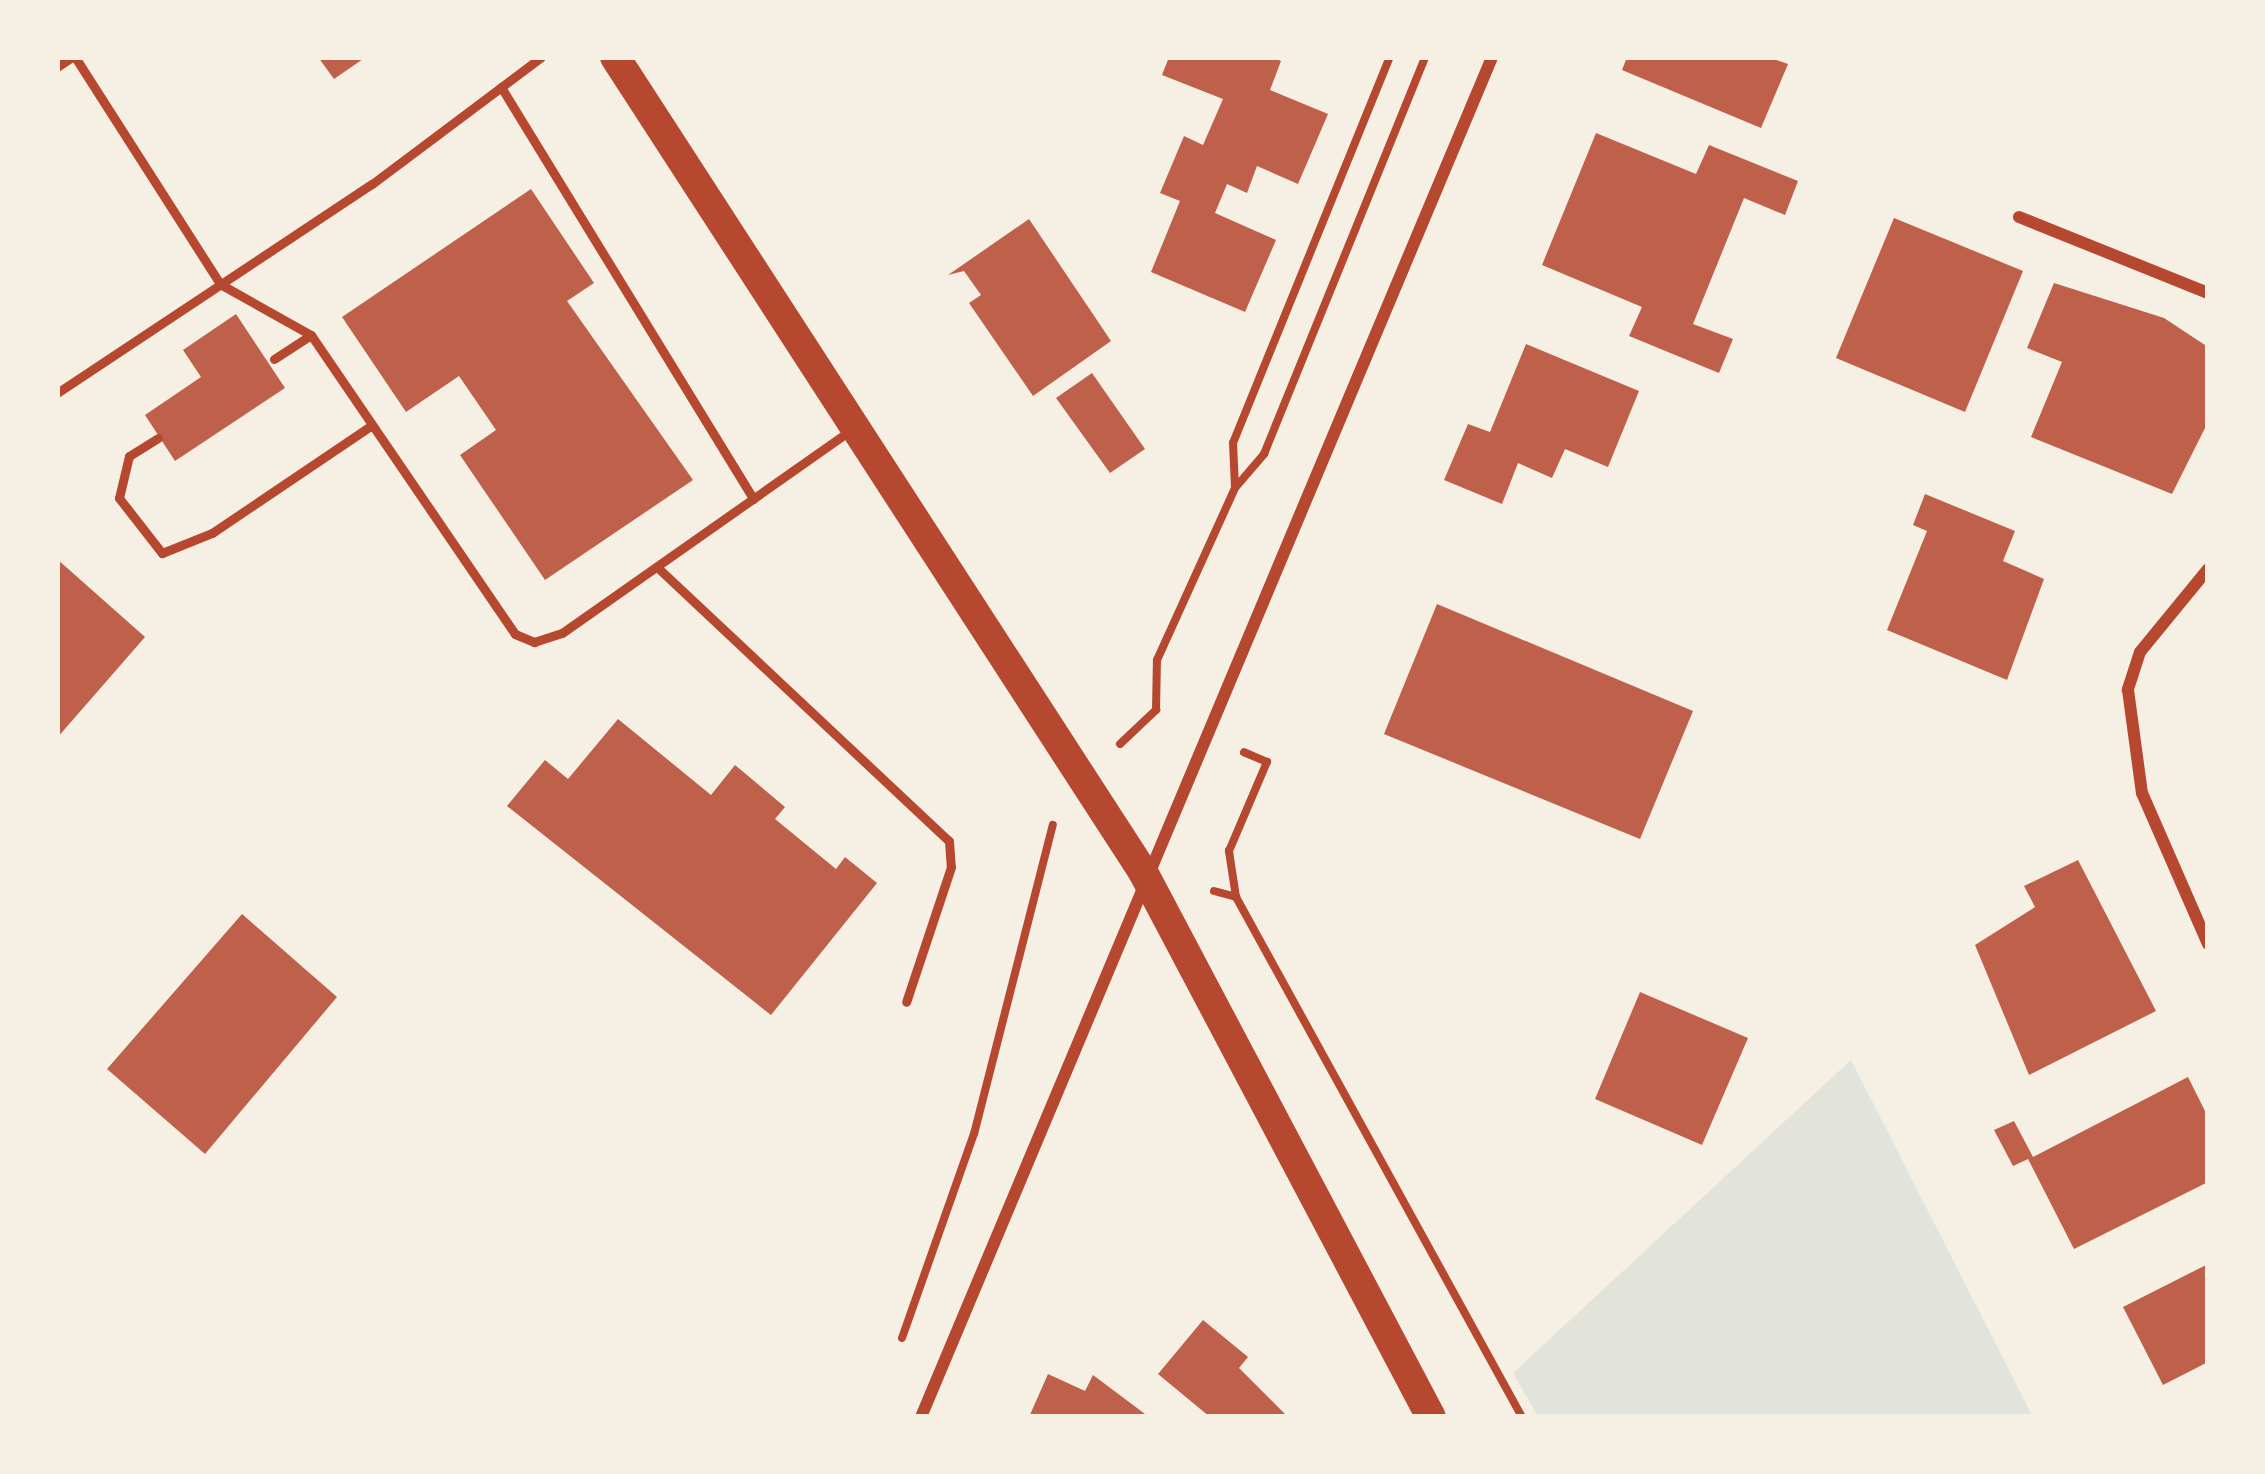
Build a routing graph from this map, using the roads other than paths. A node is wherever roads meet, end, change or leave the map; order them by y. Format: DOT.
graph roads {
  1 [pos="74,57"];
  2 [pos="541,57"];
  3 [pos="615,57"];
  4 [pos="1492,57"];
  5 [pos="57,67"];
  6 [pos="501,87"];
  7 [pos="2019,217"];
  8 [pos="220,284"];
  9 [pos="2208,292"];
  10 [pos="311,335"];
  11 [pos="274,359"];
  12 [pos="57,393"];
  13 [pos="858,424"];
  14 [pos="372,425"];
  15 [pos="158,438"];
  16 [pos="753,499"];
  17 [pos="657,567"];
  18 [pos="2208,569"];
  19 [pos="1143,872"];
  20 [pos="2208,944"];
  21 [pos="906,1002"];
  22 [pos="920,1417"];
  23 [pos="1431,1417"];
  1 -- 5 [label="lane"];
  1 -- 8 [label="lane"];
  2 -- 6 [label="lane"];
  3 -- 13 [label="main road"];
  4 -- 19 [label="street"];
  6 -- 8 [label="lane"];
  6 -- 16 [label="lane"];
  7 -- 9 [label="street"];
  8 -- 10 [label="lane"];
  8 -- 12 [label="lane"];
  10 -- 11 [label="lane"];
  10 -- 14 [label="lane"];
  13 -- 16 [label="lane"];
  13 -- 19 [label="main road"];
  14 -- 15 [label="lane"];
  14 -- 17 [label="lane"];
  16 -- 17 [label="lane"];
  17 -- 21 [label="lane"];
  18 -- 20 [label="street"];
  19 -- 22 [label="street"];
  19 -- 23 [label="main road"];
}
